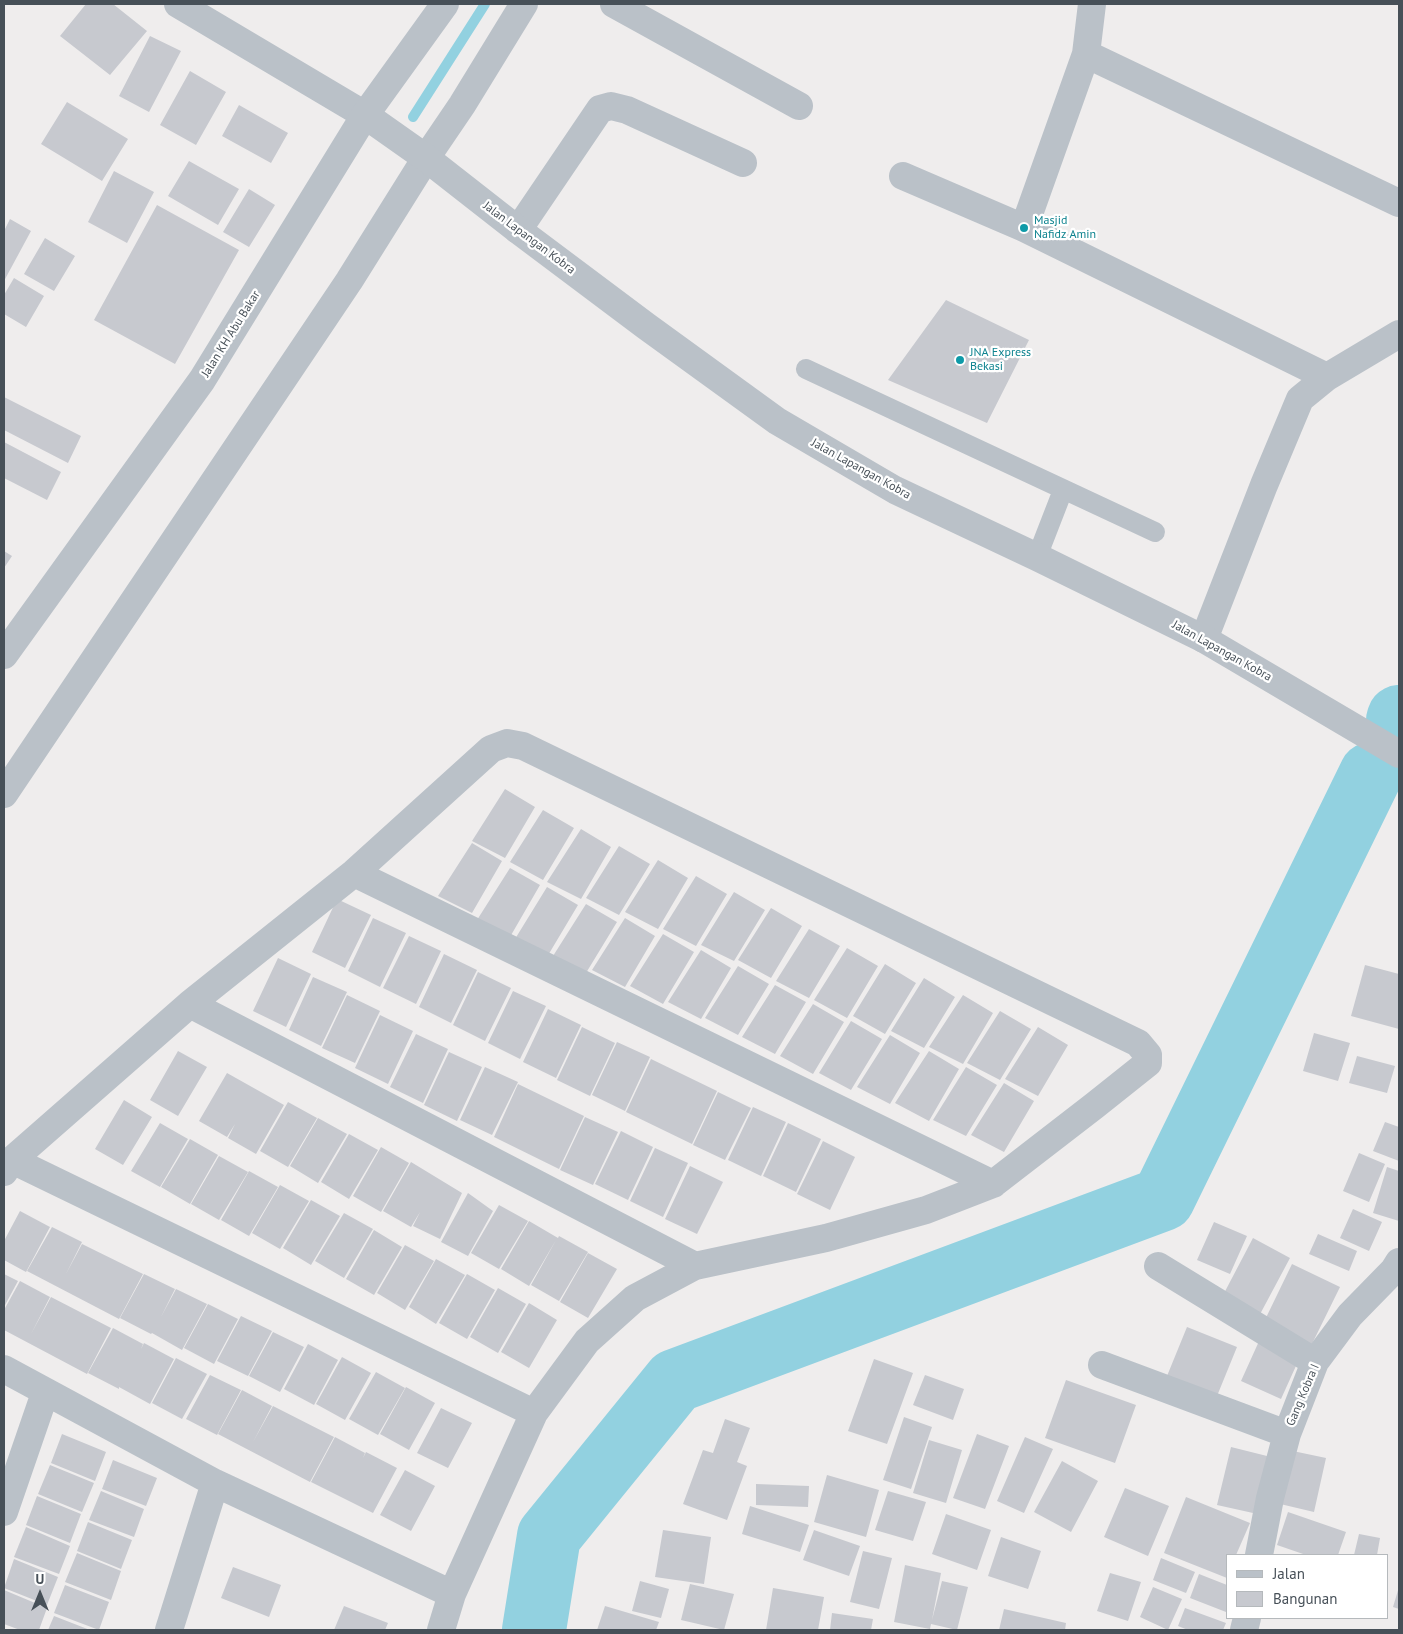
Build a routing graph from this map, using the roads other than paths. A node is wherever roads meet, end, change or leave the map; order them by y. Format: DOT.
graph roads {
  1 [pos="178,4"];
  2 [pos="445,4"];
  3 [pos="524,4"];
  4 [pos="614,4"];
  5 [pos="1092,4"];
  6 [pos="1086,54"];
  7 [pos="799,106"];
  8 [pos="365,115"];
  9 [pos="426,158"];
  10 [pos="743,163"];
  11 [pos="903,176"];
  12 [pos="1399,203"];
  13 [pos="1024,228"];
  14 [pos="518,230"];
  15 [pos="1399,334"];
  16 [pos="806,369"];
  17 [pos="1327,377"];
  18 [pos="1063,490"];
  19 [pos="1155,532"];
  20 [pos="1037,557"];
  21 [pos="1204,639"];
  22 [pos="4,655"];
  23 [pos="1399,754"];
  24 [pos="4,794"];
  25 [pos="354,872"];
  26 [pos="190,1004"];
  27 [pos="8,1166"];
  28 [pos="993,1184"];
  29 [pos="1399,1262"];
  30 [pos="695,1266"];
  31 [pos="1158,1266"];
  32 [pos="1315,1362"];
  33 [pos="1102,1365"];
  34 [pos="4,1369"];
  35 [pos="46,1393"];
  36 [pos="534,1413"];
  37 [pos="1286,1434"];
  38 [pos="215,1483"];
  39 [pos="4,1512"];
  40 [pos="1259,1554"];
  41 [pos="452,1594"];
  42 [pos="169,1630"];
  43 [pos="441,1630"];
  1 -- 8 [label="street, Jalan Lapangan Kobra"];
  2 -- 8 [label="street, Jalan KH Abu Bakar"];
  3 -- 9 [label="street"];
  4 -- 7 [label="street"];
  5 -- 6 [label="street"];
  6 -- 12 [label="street"];
  6 -- 13 [label="street"];
  8 -- 9 [label="street, Jalan Lapangan Kobra"];
  8 -- 22 [label="street, Jalan KH Abu Bakar"];
  9 -- 14 [label="street, Jalan Lapangan Kobra"];
  9 -- 24 [label="street"];
  10 -- 14 [label="street"];
  11 -- 13 [label="street"];
  13 -- 17 [label="street"];
  14 -- 20 [label="street, Jalan Lapangan Kobra"];
  15 -- 17 [label="street"];
  16 -- 18 [label="lane"];
  17 -- 21 [label="street"];
  18 -- 19 [label="lane"];
  18 -- 20 [label="lane"];
  20 -- 21 [label="street, Jalan Lapangan Kobra"];
  21 -- 23 [label="street, Jalan Lapangan Kobra"];
  25 -- 26 [label="street"];
  25 -- 28 [label="street"];
  25 -- 28 [label="street"];
  26 -- 27 [label="street"];
  26 -- 30 [label="street"];
  27 -- 36 [label="street"];
  28 -- 30 [label="street"];
  29 -- 32 [label="street, Gang Kobra I"];
  30 -- 36 [label="street"];
  31 -- 32 [label="street"];
  32 -- 37 [label="street, Gang Kobra I"];
  33 -- 37 [label="street"];
  34 -- 35 [label="street"];
  35 -- 38 [label="street"];
  35 -- 39 [label="street"];
  36 -- 41 [label="street"];
  37 -- 40 [label="street, Gang Kobra I"];
  38 -- 41 [label="street"];
  38 -- 42 [label="street"];
  41 -- 43 [label="street"];
}
